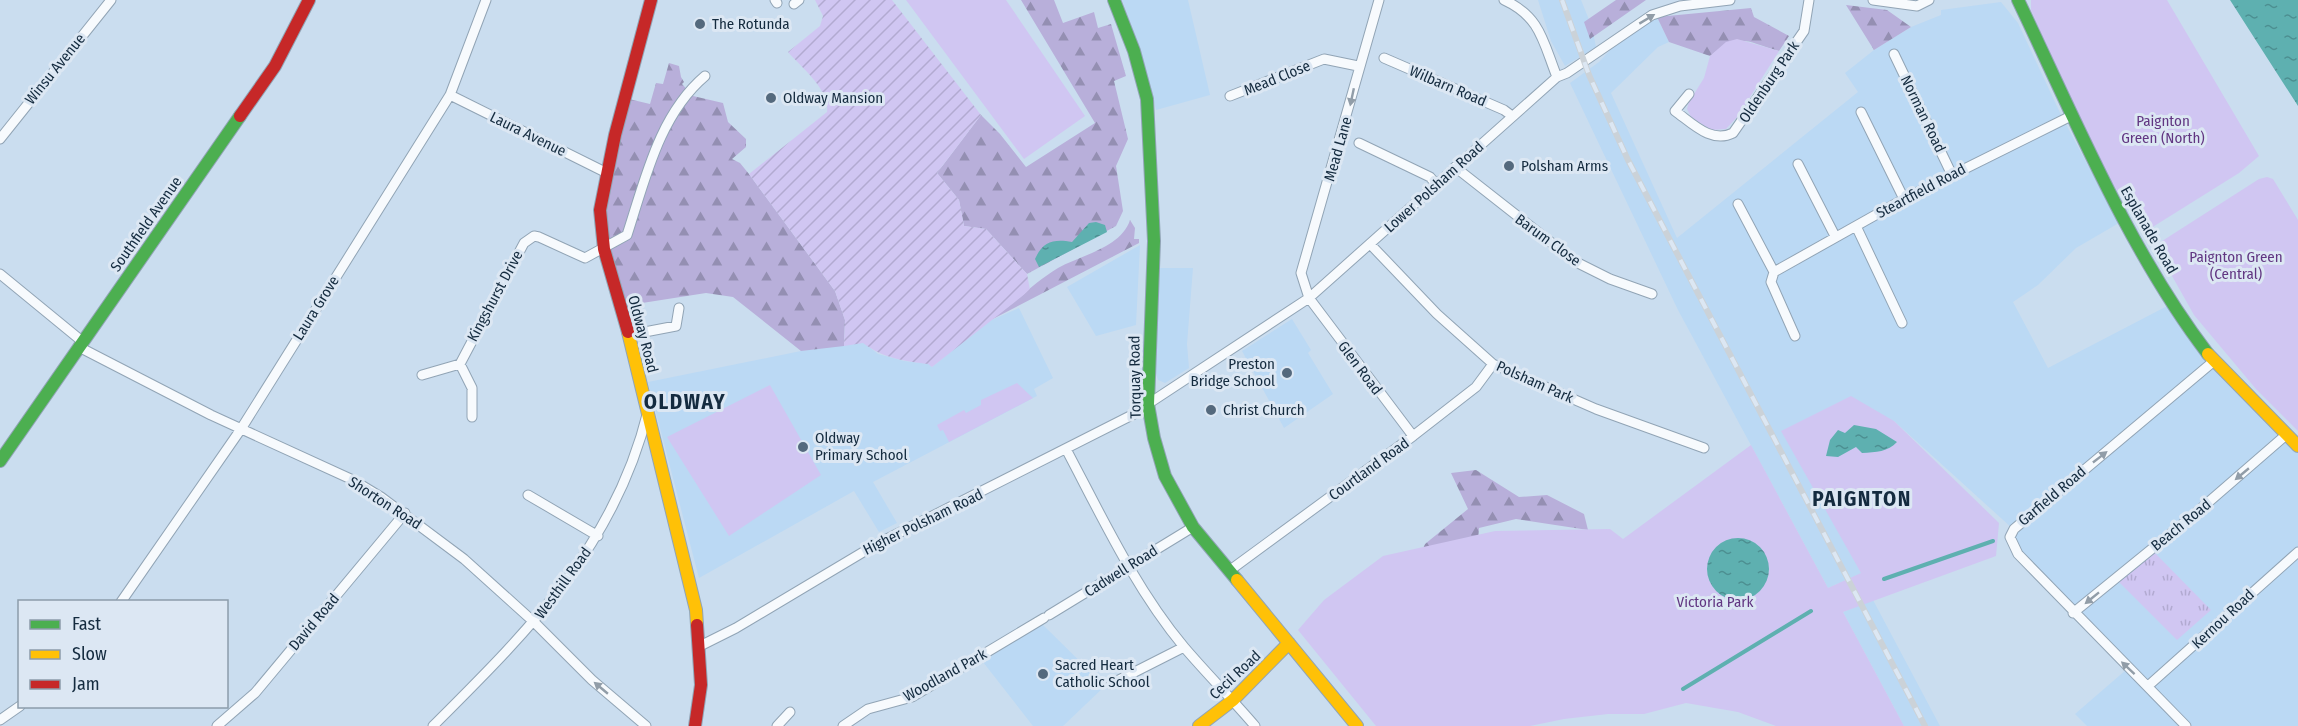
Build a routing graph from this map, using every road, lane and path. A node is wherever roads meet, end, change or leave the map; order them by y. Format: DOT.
graph roads {
  1 [pos="111,0"];
  2 [pos="309,0"];
  3 [pos="486,0"];
  4 [pos="651,0"];
  5 [pos="1114,0"];
  6 [pos="1379,0"];
  7 [pos="1504,0"];
  8 [pos="1730,0"];
  9 [pos="1809,0"];
  10 [pos="1873,0"];
  11 [pos="1929,0"];
  12 [pos="2018,0"];
  13 [pos="1894,54"];
  14 [pos="1384,58"];
  15 [pos="1358,66"];
  16 [pos="705,76"];
  17 [pos="1557,77"];
  18 [pos="450,94"];
  19 [pos="1689,94"];
  20 [pos="1230,96"];
  21 [pos="1675,111"];
  22 [pos="1861,112"];
  23 [pos="1512,116"];
  24 [pos="2072,116"];
  25 [pos="1665,118"];
  26 [pos="0,139"];
  27 [pos="1359,143"];
  28 [pos="1798,164"];
  29 [pos="1455,167"];
  30 [pos="607,173"];
  31 [pos="1952,175"];
  32 [pos="1436,184"];
  33 [pos="1904,199"];
  34 [pos="1738,204"];
  35 [pos="1856,226"];
  36 [pos="1835,236"];
  37 [pos="1371,245"];
  38 [pos="604,249"];
  39 [pos="1774,272"];
  40 [pos="0,274"];
  41 [pos="1652,294"];
  42 [pos="1309,298"];
  43 [pos="679,308"];
  44 [pos="1902,323"];
  45 [pos="629,335"];
  46 [pos="1794,336"];
  47 [pos="81,345"];
  48 [pos="2214,361"];
  49 [pos="460,364"];
  50 [pos="1493,364"];
  51 [pos="422,375"];
  52 [pos="1148,404"];
  53 [pos="648,411"];
  54 [pos="472,417"];
  55 [pos="241,429"];
  56 [pos="2286,435"];
  57 [pos="1413,436"];
  58 [pos="2298,446"];
  59 [pos="1704,448"];
  60 [pos="1066,449"];
  61 [pos="0,460"];
  62 [pos="528,495"];
  63 [pos="405,513"];
  64 [pos="1192,527"];
  65 [pos="598,536"];
  66 [pos="2298,552"];
  67 [pos="1130,565"];
  68 [pos="1233,568"];
  69 [pos="122,600"];
  70 [pos="2073,613"];
  71 [pos="1047,616"];
  72 [pos="535,622"];
  73 [pos="1289,643"];
  74 [pos="700,646"];
  75 [pos="1184,647"];
  76 [pos="1111,684"];
  77 [pos="2148,686"];
  78 [pos="1233,700"];
  79 [pos="18,707"];
  80 [pos="790,712"];
  81 [pos="0,720"];
  82 [pos="217,726"];
  83 [pos="433,726"];
  84 [pos="646,726"];
  85 [pos="695,726"];
  86 [pos="777,726"];
  87 [pos="843,726"];
  88 [pos="1198,726"];
  89 [pos="1255,726"];
  90 [pos="1357,726"];
  91 [pos="2186,726"];
  1 -- 26 [label="street, Winsu Avenue"];
  2 -- 47 [label="main road, Southfield Avenue"];
  3 -- 18 [label="street, Laura Grove"];
  4 -- 30 [label="main road, Oldway Road"];
  5 -- 52 [label="main road, Torquay Road"];
  6 -- 15 [label="street, Mead Lane"];
  7 -- 17 [label="street"];
  17 -- 8 [label="street, Lower Polsham Road, one-way"];
  9 -- 21 [label="street, Oldenburg Park"];
  10 -- 11 [label="street"];
  12 -- 24 [label="main road, Esplanade Road"];
  13 -- 31 [label="street, Norman Road"];
  14 -- 23 [label="street, Wilbarn Road"];
  15 -- 20 [label="street, Mead Close"];
  15 -- 42 [label="street, Mead Lane, one-way"];
  16 -- 38 [label="street"];
  17 -- 23 [label="street, Lower Polsham Road"];
  18 -- 30 [label="street, Laura Avenue"];
  18 -- 55 [label="street, Laura Grove"];
  19 -- 21 [label="street"];
  21 -- 25 [label="street"];
  22 -- 33 [label="street"];
  23 -- 29 [label="street, Lower Polsham Road"];
  24 -- 31 [label="street, Steartfield Road"];
  24 -- 48 [label="main road, Esplanade Road"];
  27 -- 32 [label="street"];
  28 -- 36 [label="street"];
  29 -- 32 [label="street, Lower Polsham Road"];
  29 -- 41 [label="street, Barum Close"];
  30 -- 38 [label="main road, Oldway Road"];
  31 -- 33 [label="street, Steartfield Road"];
  32 -- 37 [label="street, Lower Polsham Road"];
  33 -- 35 [label="street, Steartfield Road"];
  34 -- 39 [label="street"];
  35 -- 36 [label="street, Steartfield Road"];
  35 -- 44 [label="street"];
  36 -- 39 [label="street, Steartfield Road"];
  37 -- 42 [label="street, Lower Polsham Road"];
  37 -- 50 [label="street, Polsham Park"];
  38 -- 45 [label="main road, Oldway Road"];
  38 -- 49 [label="street, Kingshurst Drive"];
  39 -- 46 [label="street"];
  40 -- 47 [label="street, Shorton Road"];
  42 -- 52 [label="street, Lower Polsham Road"];
  42 -- 57 [label="street, Glen Road"];
  43 -- 45 [label="street"];
  45 -- 53 [label="main road, Oldway Road"];
  47 -- 55 [label="street, Shorton Road"];
  47 -- 61 [label="main road, Southfield Avenue"];
  48 -- 56 [label="main road, Esplanade Road"];
  70 -- 48 [label="street, Garfield Road, one-way"];
  49 -- 51 [label="street"];
  49 -- 54 [label="street"];
  50 -- 57 [label="street, Courtland Road"];
  50 -- 59 [label="street, Polsham Park"];
  52 -- 60 [label="street, Higher Polsham Road"];
  52 -- 64 [label="main road, Torquay Road"];
  53 -- 65 [label="street, Westhill Road"];
  53 -- 74 [label="main road, Oldway Road"];
  55 -- 63 [label="street, Shorton Road"];
  55 -- 69 [label="street, Laura Grove"];
  56 -- 58 [label="main road, Esplanade Road"];
  56 -- 70 [label="street, Beach Road, one-way"];
  57 -- 68 [label="street, Courtland Road"];
  60 -- 67 [label="street"];
  60 -- 74 [label="street, Higher Polsham Road"];
  62 -- 65 [label="street"];
  63 -- 72 [label="street, Shorton Road"];
  63 -- 82 [label="street, David Road"];
  64 -- 67 [label="street, Cadwell Road"];
  64 -- 68 [label="main road, Torquay Road"];
  65 -- 72 [label="street, Westhill Road"];
  66 -- 77 [label="street, Kernou Road"];
  67 -- 71 [label="street, Cadwell Road"];
  67 -- 75 [label="street"];
  68 -- 73 [label="main road, Torquay Road"];
  77 -- 70 [label="street, Garfield Road, one-way"];
  71 -- 87 [label="street, Woodland Park"];
  72 -- 83 [label="street, Westhill Road"];
  84 -- 72 [label="street, Shorton Road, one-way"];
  73 -- 78 [label="main road, Cecil Road"];
  73 -- 90 [label="main road, Torquay Road"];
  74 -- 85 [label="main road, Oldway Road"];
  75 -- 76 [label="street"];
  75 -- 78 [label="street"];
  77 -- 91 [label="street, Garfield Road"];
  78 -- 88 [label="main road, Cecil Road"];
  78 -- 89 [label="street"];
  79 -- 81 [label="street"];
  80 -- 86 [label="street"];
}
